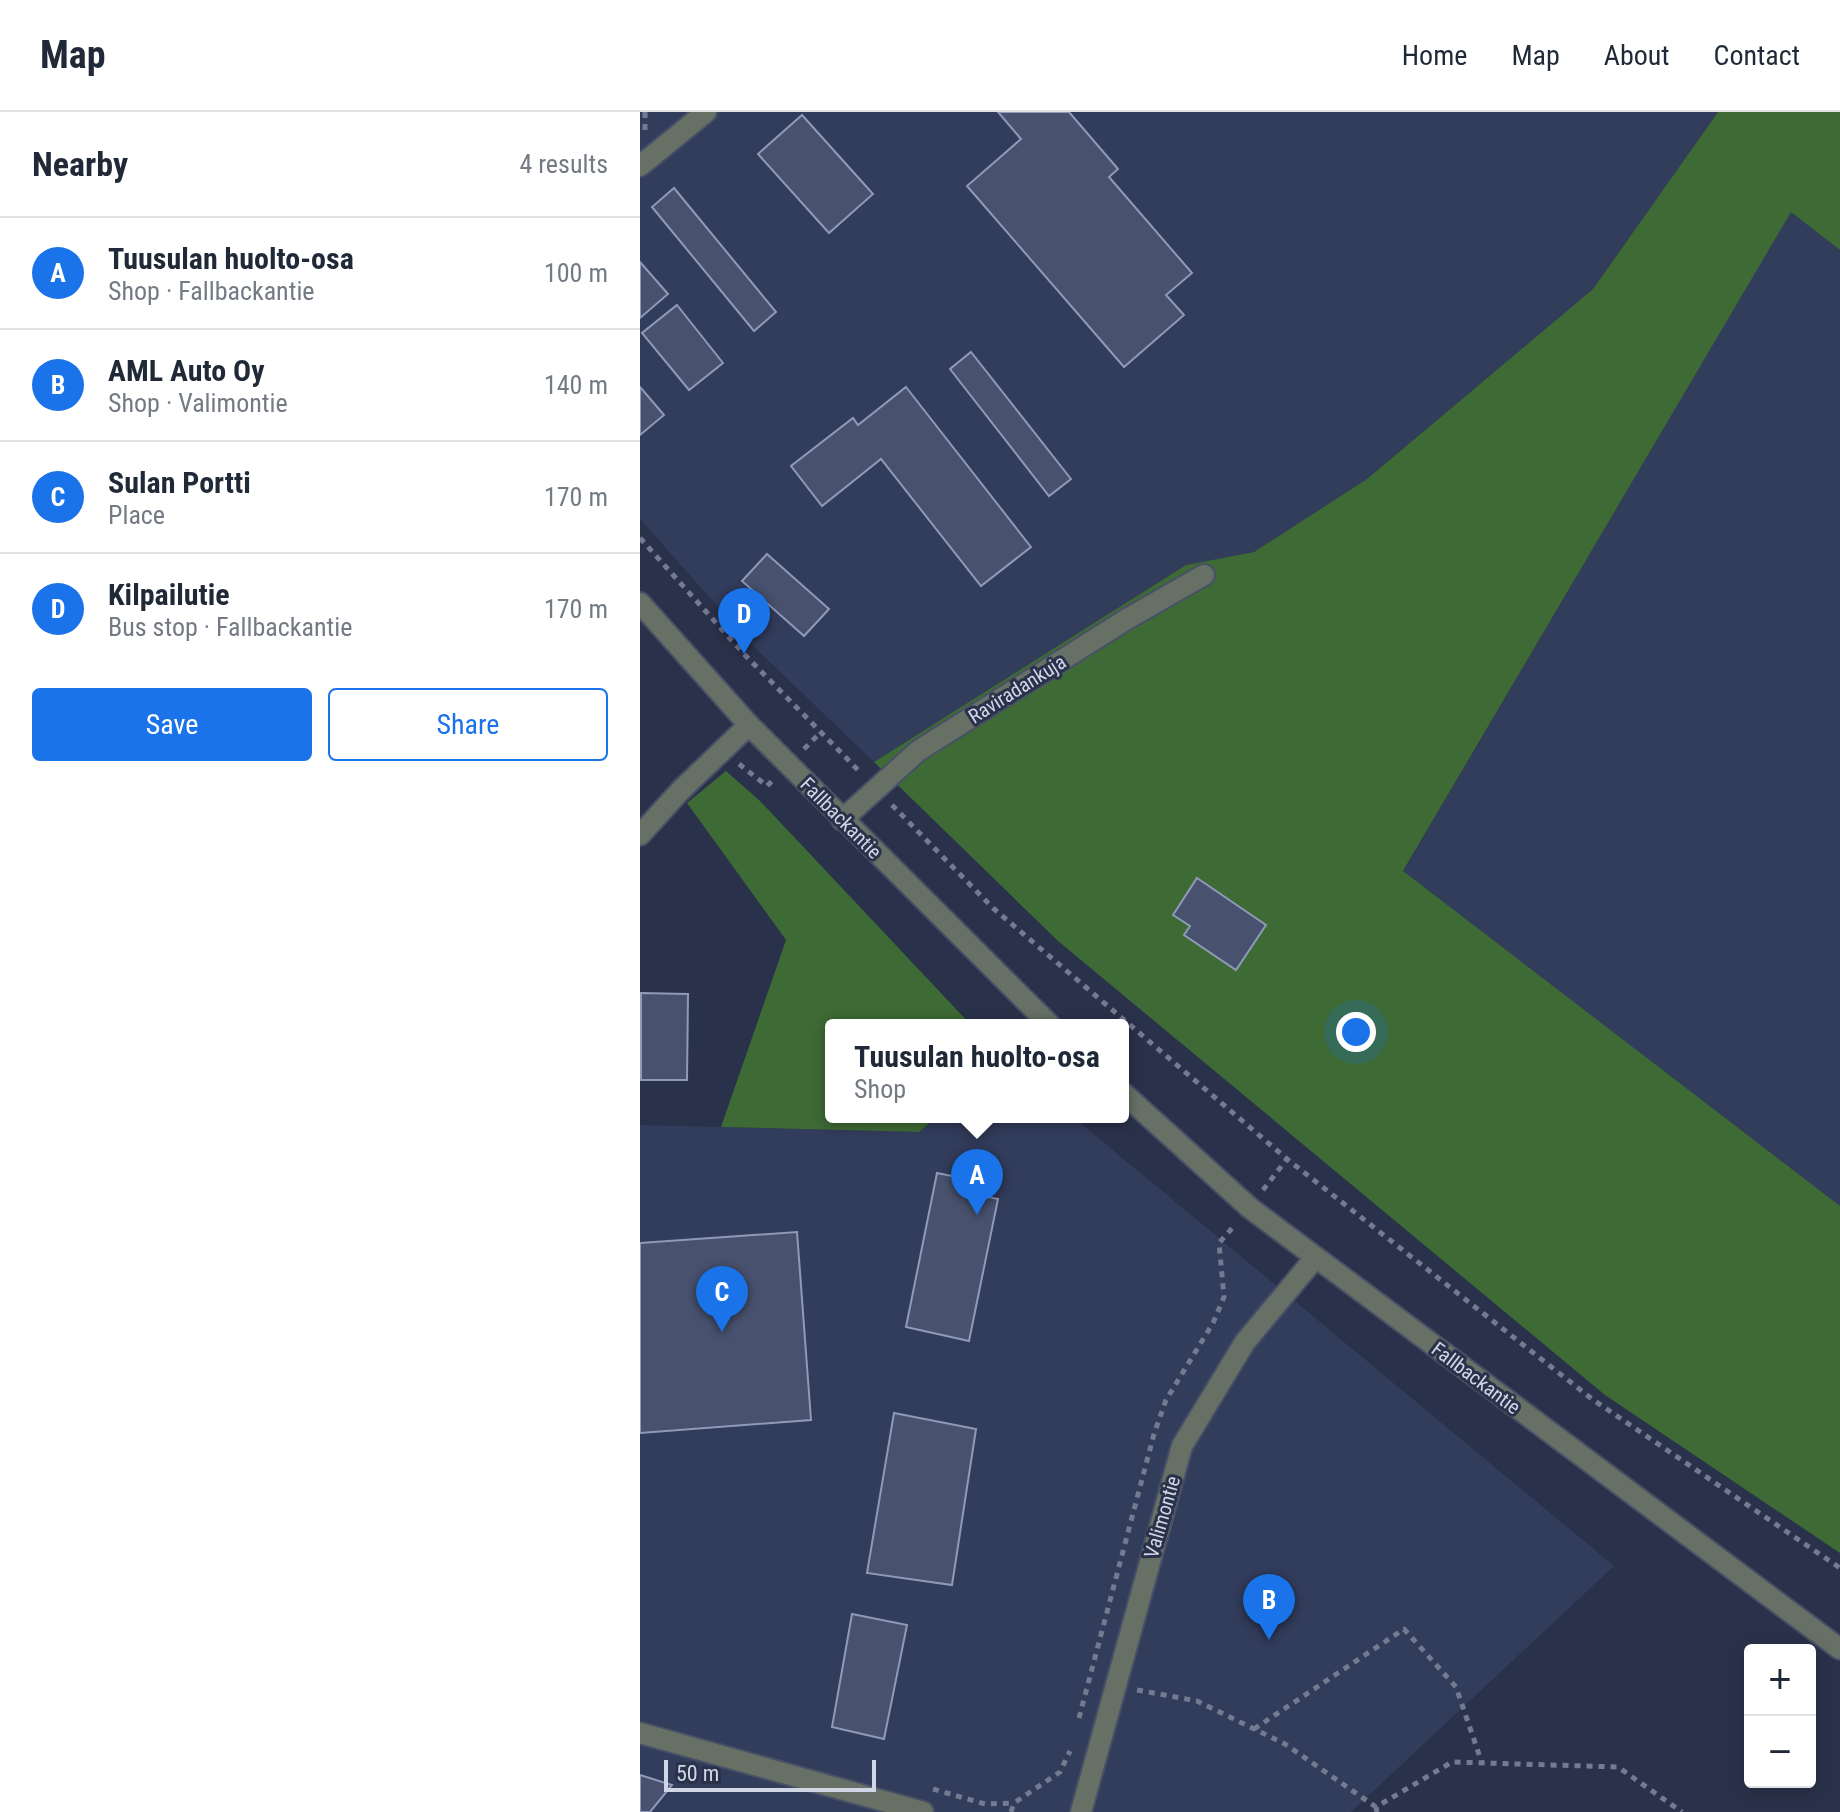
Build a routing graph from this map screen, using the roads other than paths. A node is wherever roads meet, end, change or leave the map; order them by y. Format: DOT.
graph roads {
  1 [pos="706,112"];
  2 [pos="640,166"];
  3 [pos="1204,575"];
  4 [pos="640,603"];
  5 [pos="749,725"];
  6 [pos="842,820"];
  7 [pos="640,835"];
  8 [pos="1044,1019"];
  9 [pos="1129,1098"];
  10 [pos="1315,1258"];
  11 [pos="1840,1649"];
  12 [pos="640,1733"];
  13 [pos="923,1812"];
  14 [pos="1081,1812"];
  1 -- 2 [label="street"];
  3 -- 6 [label="street, Raviradankuja"];
  4 -- 5 [label="street, Fallbackantie"];
  5 -- 6 [label="street, Fallbackantie"];
  5 -- 7 [label="street"];
  6 -- 8 [label="street, Fallbackantie"];
  9 -- 10 [label="street, Fallbackantie"];
  10 -- 11 [label="street, Fallbackantie"];
  10 -- 14 [label="street, Valimontie"];
  12 -- 13 [label="street"];
}
